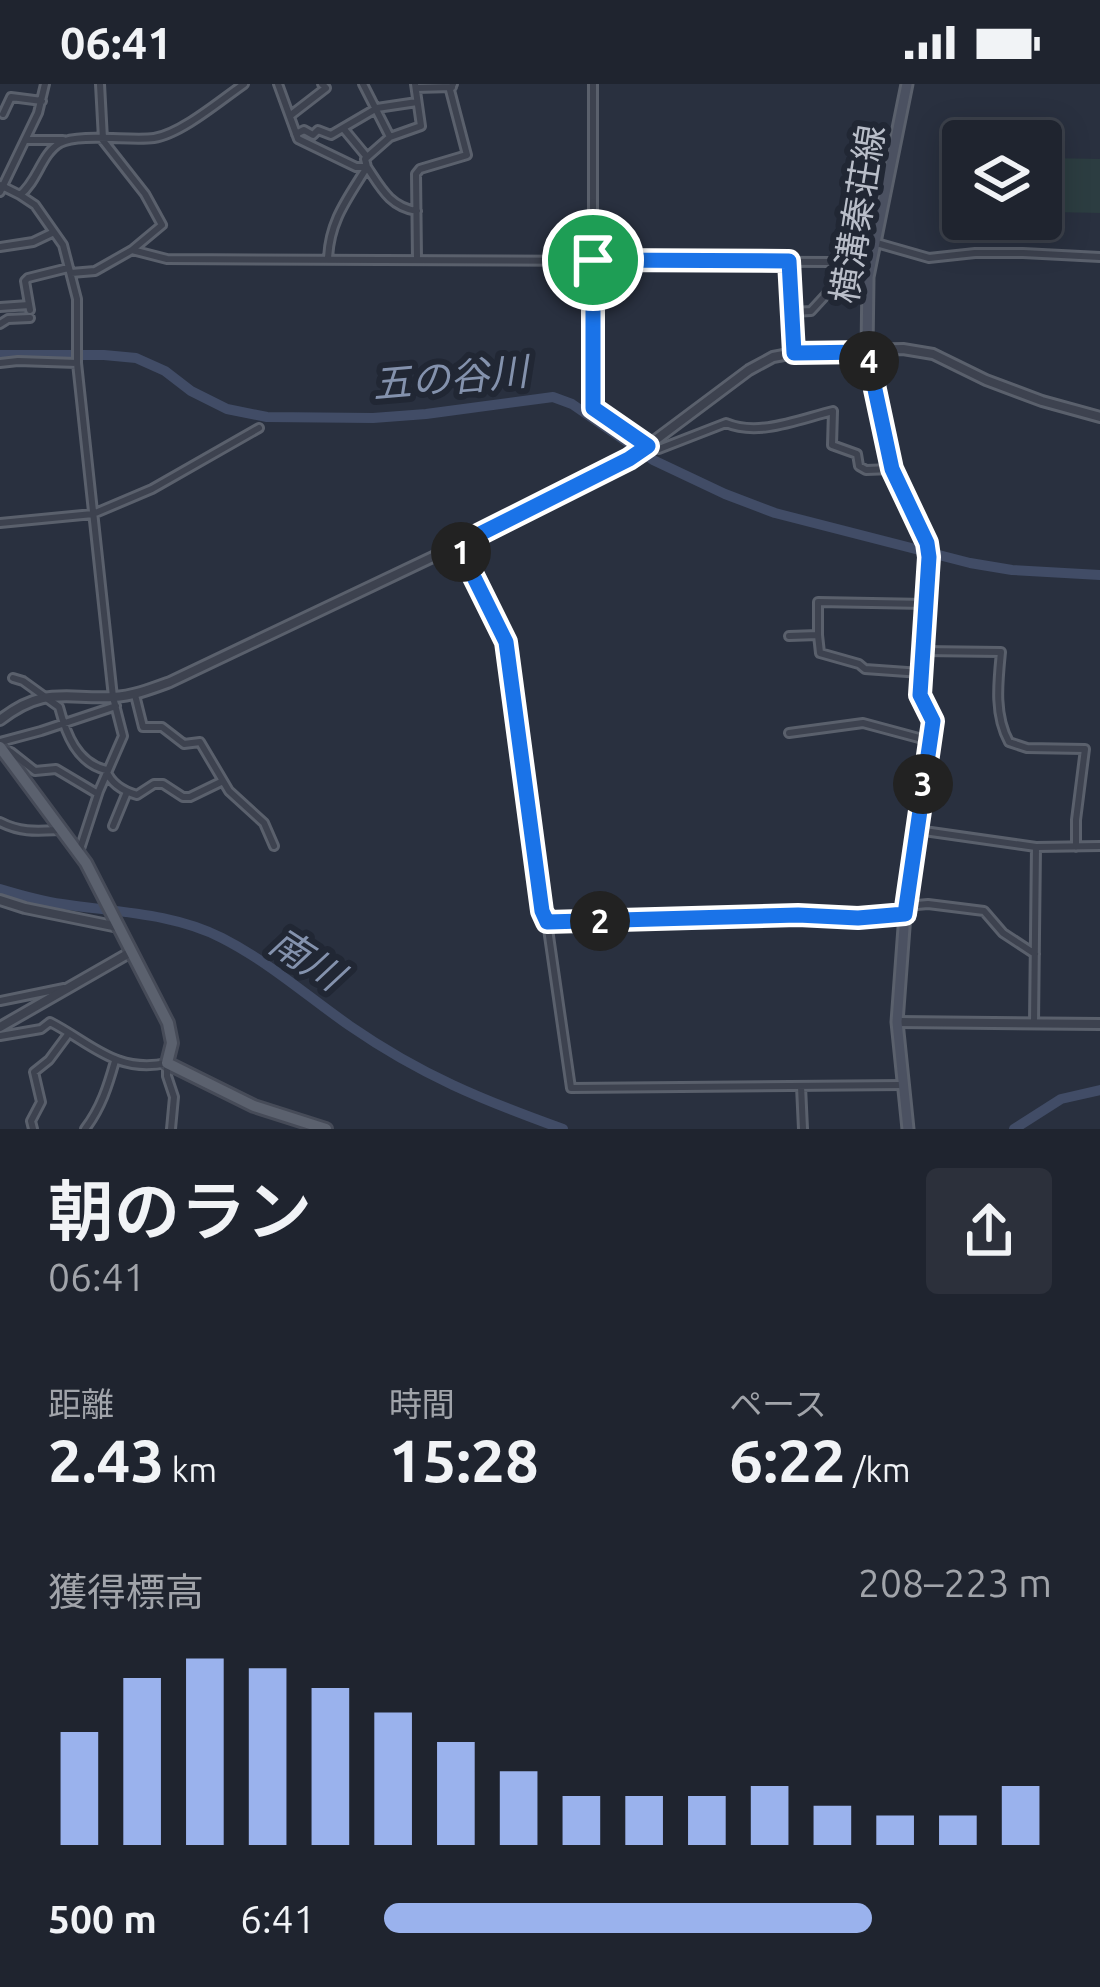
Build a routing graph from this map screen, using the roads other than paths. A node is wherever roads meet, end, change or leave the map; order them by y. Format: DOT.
graph roads {
  1 [pos="45,84"];
  2 [pos="100,84"];
  3 [pos="244,84"];
  4 [pos="278,84"];
  5 [pos="322,84"];
  6 [pos="362,84"];
  7 [pos="592,84"];
  8 [pos="908,84"];
  9 [pos="452,85"];
  10 [pos="415,86"];
  11 [pos="42,101"];
  12 [pos="418,101"];
  13 [pos="377,108"];
  14 [pos="1,115"];
  15 [pos="290,116"];
  16 [pos="343,128"];
  17 [pos="296,134"];
  18 [pos="389,137"];
  19 [pos="102,138"];
  20 [pos="24,140"];
  21 [pos="63,140"];
  22 [pos="367,162"];
  23 [pos="1,188"];
  24 [pos="20,195"];
  25 [pos="417,211"];
  26 [pos="54,232"];
  27 [pos="873,242"];
  28 [pos="0,247"];
  29 [pos="132,250"];
  30 [pos="1100,257"];
  31 [pos="328,260"];
  32 [pos="417,260"];
  33 [pos="593,260"];
  34 [pos="789,261"];
  35 [pos="834,262"];
  36 [pos="70,271"];
  37 [pos="0,307"];
  38 [pos="30,311"];
  39 [pos="793,312"];
  40 [pos="0,323"];
  41 [pos="867,352"];
  42 [pos="794,353"];
  43 [pos="0,363"];
  44 [pos="76,363"];
  45 [pos="1100,417"];
  46 [pos="259,428"];
  47 [pos="648,446"];
  48 [pos="892,469"];
  49 [pos="93,514"];
  50 [pos="0,523"];
  51 [pos="458,545"];
  52 [pos="928,604"];
  53 [pos="818,635"];
  54 [pos="789,636"];
  55 [pos="922,651"];
  56 [pos="921,673"];
  57 [pos="13,678"];
  58 [pos="135,694"];
  59 [pos="44,697"];
  60 [pos="115,702"];
  61 [pos="0,720"];
  62 [pos="63,724"];
  63 [pos="789,733"];
  64 [pos="929,741"];
  65 [pos="1,746"];
  66 [pos="108,774"];
  67 [pos="223,781"];
  68 [pos="127,792"];
  69 [pos="98,794"];
  70 [pos="0,822"];
  71 [pos="112,826"];
  72 [pos="62,830"];
  73 [pos="917,830"];
  74 [pos="274,846"];
  75 [pos="1100,846"];
  76 [pos="1036,847"];
  77 [pos="1076,848"];
  78 [pos="79,853"];
  79 [pos="0,900"];
  80 [pos="906,910"];
  81 [pos="547,922"];
  82 [pos="117,923"];
  83 [pos="131,952"];
  84 [pos="1035,954"];
  85 [pos="67,987"];
  86 [pos="0,1000"];
  87 [pos="897,1022"];
  88 [pos="1034,1023"];
  89 [pos="1100,1024"];
  90 [pos="0,1032"];
  91 [pos="69,1033"];
  92 [pos="115,1060"];
  93 [pos="167,1063"];
  94 [pos="903,1084"];
  95 [pos="801,1085"];
  96 [pos="32,1129"];
  97 [pos="85,1129"];
  98 [pos="171,1129"];
  99 [pos="326,1129"];
  100 [pos="803,1129"];
  101 [pos="908,1129"];
  1 -- 11 [label="street"];
  2 -- 19 [label="street"];
  3 -- 19 [label="street"];
  4 -- 15 [label="street"];
  5 -- 15 [label="street"];
  6 -- 13 [label="street"];
  7 -- 33 [label="street"];
  8 -- 27 [label="main road, 横溝秦荘線"];
  9 -- 10 [label="street"];
  9 -- 25 [label="street"];
  10 -- 12 [label="street"];
  11 -- 14 [label="street"];
  11 -- 20 [label="street"];
  12 -- 13 [label="street"];
  12 -- 18 [label="street"];
  13 -- 16 [label="street"];
  13 -- 18 [label="street"];
  15 -- 17 [label="street"];
  16 -- 17 [label="street"];
  16 -- 22 [label="street"];
  17 -- 22 [label="street"];
  18 -- 22 [label="street"];
  19 -- 21 [label="street"];
  19 -- 29 [label="street"];
  20 -- 21 [label="street"];
  20 -- 23 [label="street"];
  21 -- 24 [label="street"];
  22 -- 25 [label="street"];
  22 -- 31 [label="street"];
  23 -- 24 [label="street"];
  24 -- 26 [label="street"];
  25 -- 32 [label="street"];
  26 -- 28 [label="street"];
  26 -- 36 [label="street"];
  27 -- 30 [label="street"];
  27 -- 35 [label="street"];
  27 -- 41 [label="main road, 横溝秦荘線"];
  29 -- 31 [label="street"];
  29 -- 36 [label="street"];
  31 -- 32 [label="street"];
  32 -- 33 [label="street"];
  33 -- 34 [label="street"];
  33 -- 47 [label="street"];
  34 -- 35 [label="street"];
  34 -- 39 [label="street"];
  35 -- 39 [label="street"];
  36 -- 38 [label="street"];
  36 -- 44 [label="street"];
  37 -- 38 [label="street"];
  38 -- 40 [label="street"];
  39 -- 42 [label="street"];
  41 -- 42 [label="street"];
  41 -- 45 [label="street"];
  41 -- 48 [label="main road, 横溝秦荘線"];
  42 -- 47 [label="street"];
  43 -- 44 [label="street"];
  44 -- 49 [label="street"];
  46 -- 49 [label="street"];
  47 -- 48 [label="street"];
  47 -- 51 [label="street"];
  48 -- 52 [label="main road, 横溝秦荘線"];
  49 -- 50 [label="street"];
  49 -- 60 [label="street"];
  51 -- 58 [label="street"];
  51 -- 81 [label="street"];
  52 -- 53 [label="street"];
  52 -- 55 [label="main road, 横溝秦荘線"];
  53 -- 54 [label="street"];
  53 -- 56 [label="street"];
  55 -- 56 [label="main road, 横溝秦荘線"];
  55 -- 77 [label="street"];
  56 -- 64 [label="main road, 横溝秦荘線"];
  57 -- 59 [label="street"];
  58 -- 60 [label="street"];
  58 -- 67 [label="street"];
  59 -- 60 [label="street"];
  59 -- 61 [label="street"];
  59 -- 62 [label="street"];
  60 -- 62 [label="street"];
  60 -- 66 [label="street"];
  62 -- 65 [label="street"];
  62 -- 66 [label="street"];
  63 -- 64 [label="street"];
  64 -- 73 [label="main road, 横溝秦荘線"];
  65 -- 69 [label="street"];
  65 -- 72 [label="main road"];
  66 -- 68 [label="street"];
  66 -- 69 [label="street"];
  67 -- 68 [label="street"];
  67 -- 74 [label="street"];
  68 -- 71 [label="street"];
  69 -- 78 [label="street"];
  70 -- 72 [label="street"];
  72 -- 78 [label="main road"];
  73 -- 76 [label="street"];
  73 -- 80 [label="main road, 横溝秦荘線"];
  75 -- 77 [label="street"];
  76 -- 77 [label="street"];
  76 -- 84 [label="street"];
  78 -- 82 [label="main road"];
  79 -- 82 [label="street"];
  80 -- 81 [label="street"];
  80 -- 84 [label="street"];
  80 -- 87 [label="main road, 横溝秦荘線"];
  81 -- 95 [label="street"];
  82 -- 83 [label="main road"];
  83 -- 85 [label="street"];
  83 -- 93 [label="main road"];
  84 -- 88 [label="street"];
  85 -- 86 [label="street"];
  85 -- 90 [label="street"];
  87 -- 88 [label="street"];
  87 -- 94 [label="main road, 横溝秦荘線"];
  88 -- 89 [label="street"];
  90 -- 91 [label="street"];
  91 -- 92 [label="street"];
  91 -- 96 [label="street"];
  92 -- 93 [label="street"];
  92 -- 97 [label="street"];
  93 -- 98 [label="street"];
  93 -- 99 [label="main road"];
  94 -- 95 [label="street"];
  94 -- 101 [label="main road, 横溝秦荘線"];
  95 -- 100 [label="street"];
}
